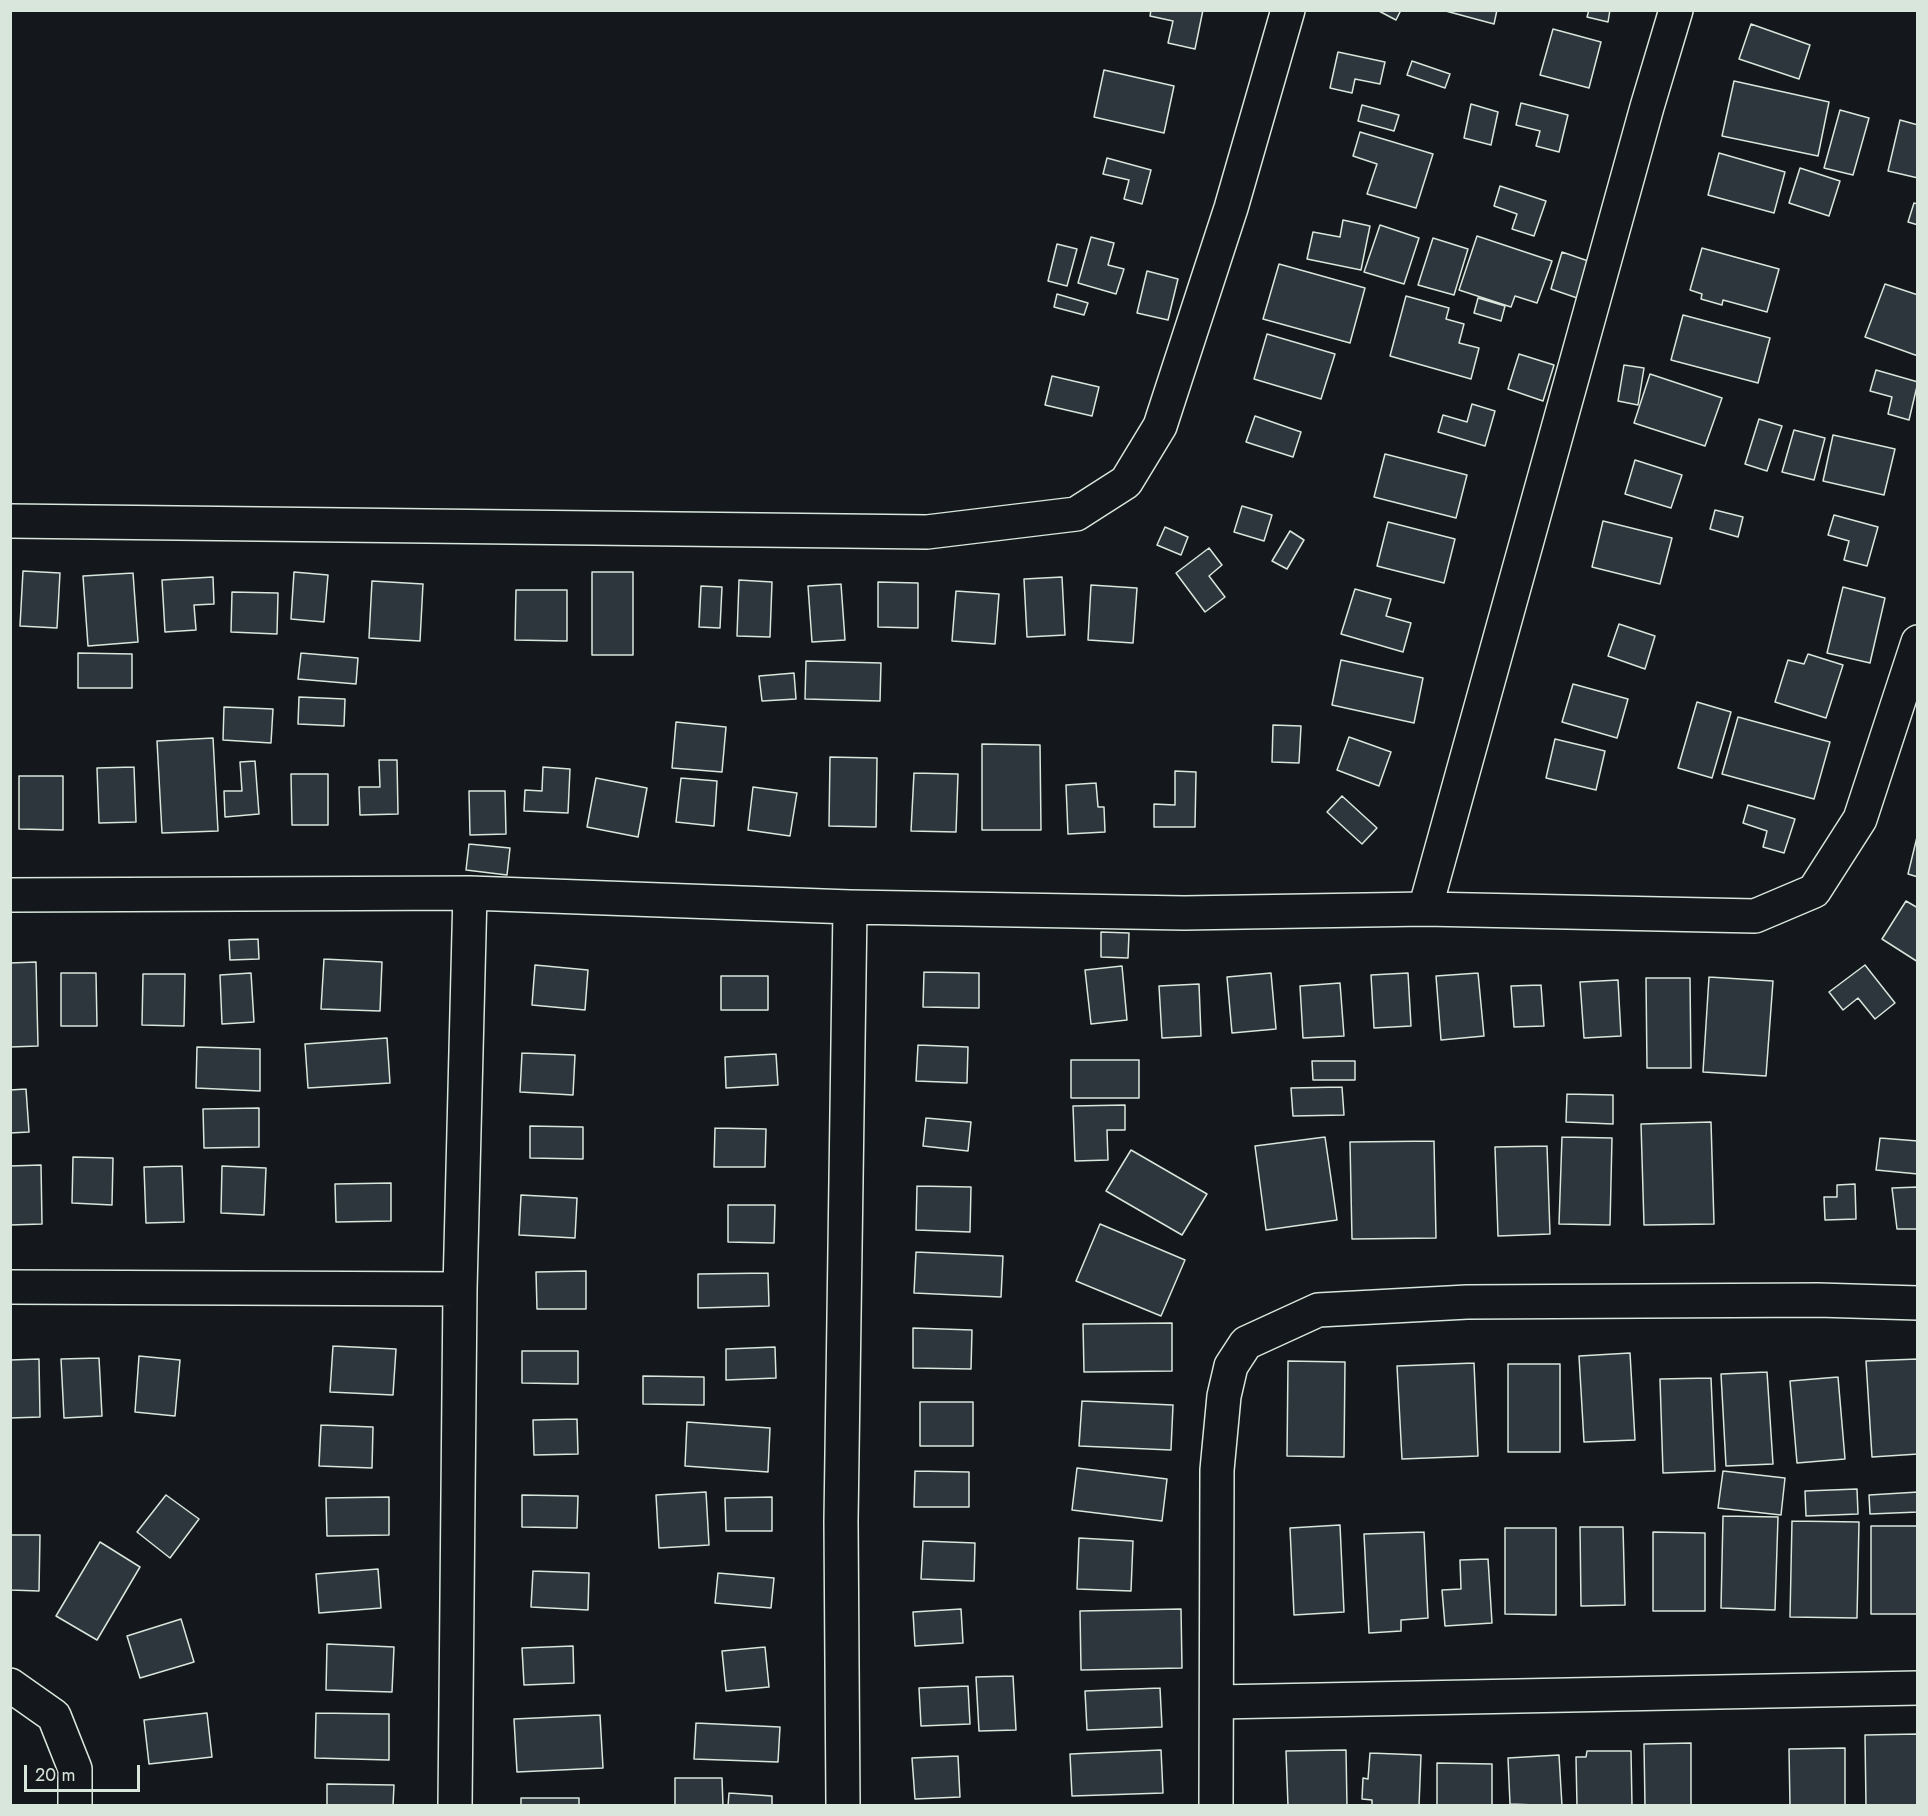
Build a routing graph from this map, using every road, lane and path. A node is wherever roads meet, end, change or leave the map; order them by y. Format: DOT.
graph roads {
  1 [pos="1288,10"];
  2 [pos="1676,10"];
  3 [pos="10,521"];
  4 [pos="1917,642"];
  5 [pos="470,893"];
  6 [pos="10,895"];
  7 [pos="850,907"];
  8 [pos="1425,909"];
  9 [pos="10,1287"];
  10 [pos="460,1289"];
  11 [pos="1917,1303"];
  12 [pos="10,1685"];
  13 [pos="1917,1688"];
  14 [pos="1218,1702"];
  15 [pos="75,1806"];
  16 [pos="455,1806"];
  17 [pos="843,1806"];
  18 [pos="1215,1806"];
  1 -- 3 [label="street"];
  2 -- 8 [label="street"];
  4 -- 8 [label="street"];
  5 -- 6 [label="street"];
  5 -- 7 [label="street"];
  5 -- 10 [label="street"];
  7 -- 8 [label="street"];
  7 -- 17 [label="street"];
  9 -- 10 [label="street"];
  10 -- 16 [label="street"];
  11 -- 14 [label="street"];
  12 -- 15 [label="street"];
  13 -- 14 [label="street"];
  14 -- 18 [label="street"];
}
